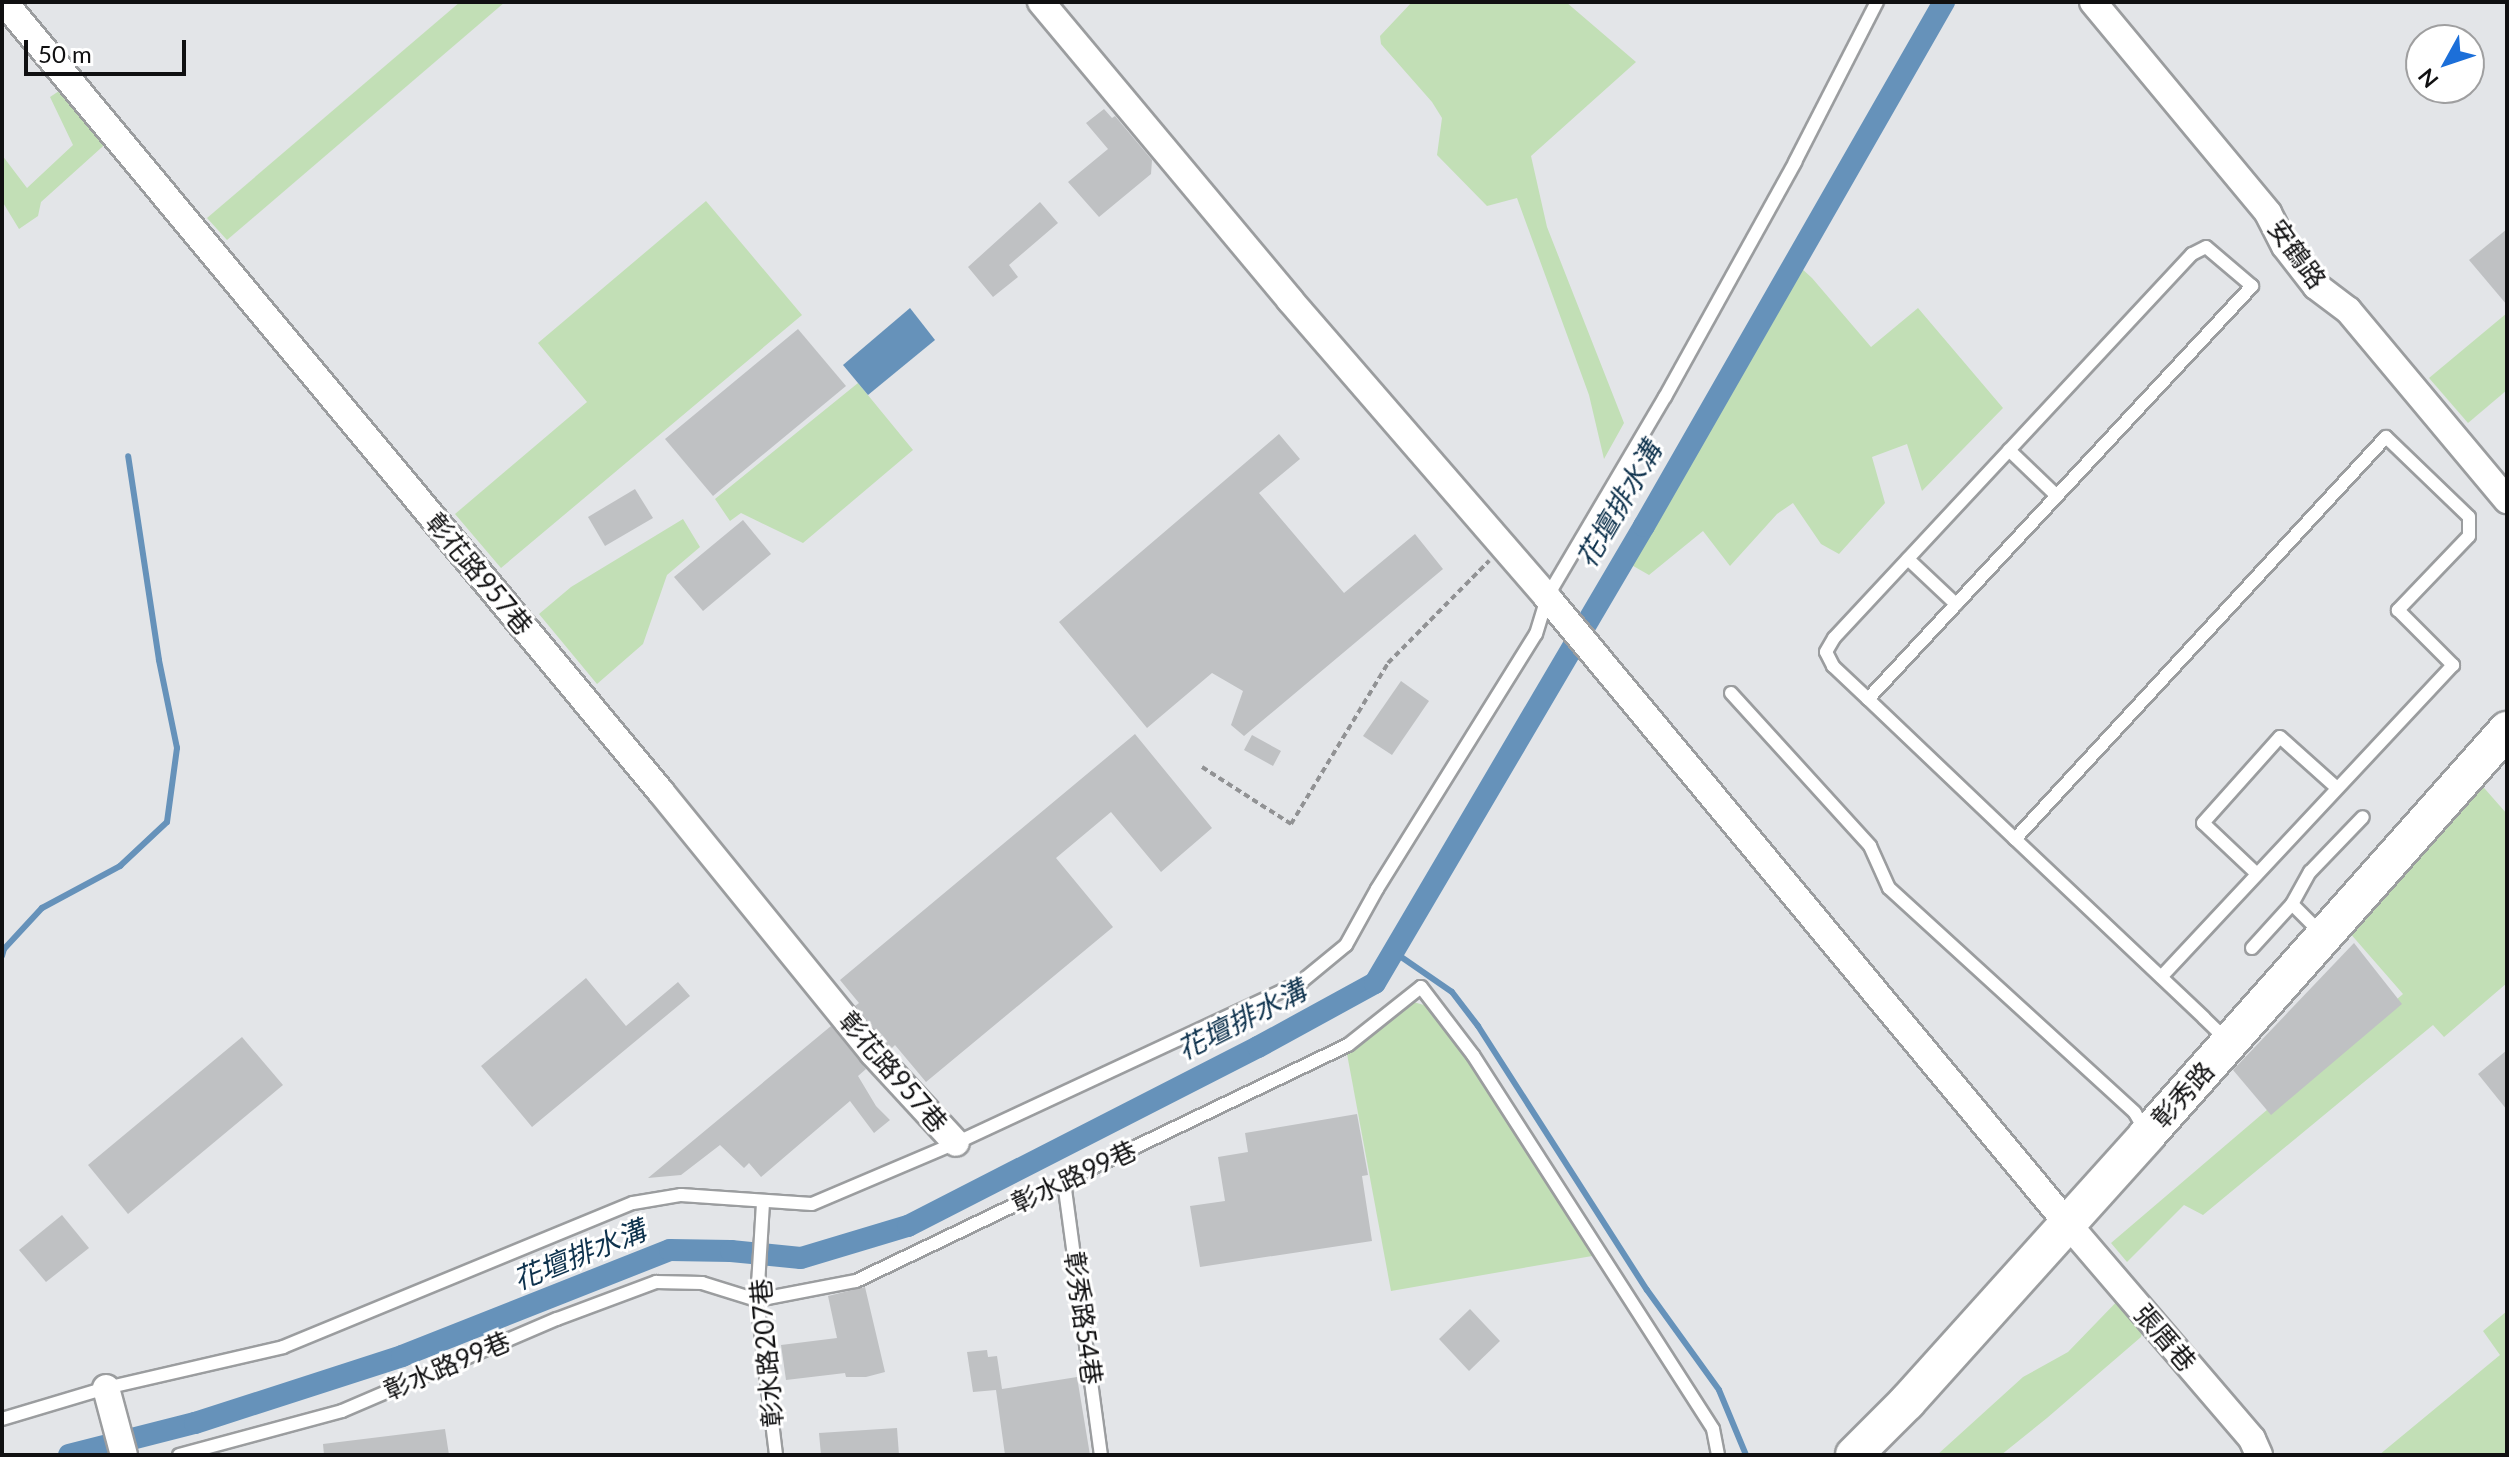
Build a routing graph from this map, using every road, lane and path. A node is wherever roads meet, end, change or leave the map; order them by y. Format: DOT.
graph roads {
  1 [pos="4,2"];
  2 [pos="1041,2"];
  3 [pos="1877,2"];
  4 [pos="2093,2"];
  5 [pos="2009,450"];
  6 [pos="2057,496"];
  7 [pos="2507,500"];
  8 [pos="1504,546"];
  9 [pos="1908,559"];
  10 [pos="1547,597"];
  11 [pos="1956,604"];
  12 [pos="1731,693"];
  13 [pos="1868,699"];
  14 [pos="2507,730"];
  15 [pos="1202,767"];
  16 [pos="2337,788"];
  17 [pos="2363,817"];
  18 [pos="2015,839"];
  19 [pos="2257,874"];
  20 [pos="2292,904"];
  21 [pos="2324,937"];
  22 [pos="2252,948"];
  23 [pos="2161,977"];
  24 [pos="2229,1042"];
  25 [pos="2147,1135"];
  26 [pos="956,1143"];
  27 [pos="1064,1182"];
  28 [pos="763,1203"];
  29 [pos="2067,1223"];
  30 [pos="757,1300"];
  31 [pos="107,1393"];
  32 [pos="2,1419"];
  33 [pos="124,1455"];
  34 [pos="179,1455"];
  35 [pos="776,1455"];
  36 [pos="1101,1455"];
  37 [pos="1718,1455"];
  38 [pos="1854,1455"];
  39 [pos="2259,1455"];
  1 -- 26 [label="street, 彰花路957巷"];
  2 -- 8 [label="street, 張厝巷"];
  3 -- 10 [label="lane"];
  4 -- 7 [label="street, 安鶴路"];
  5 -- 6 [label="lane"];
  5 -- 6 [label="lane"];
  5 -- 9 [label="lane"];
  6 -- 11 [label="lane"];
  8 -- 10 [label="street, 張厝巷"];
  8 -- 15 [label="path"];
  9 -- 11 [label="lane"];
  9 -- 13 [label="lane"];
  10 -- 26 [label="lane"];
  10 -- 29 [label="street, 張厝巷"];
  11 -- 13 [label="lane"];
  12 -- 25 [label="lane"];
  13 -- 18 [label="lane"];
  14 -- 21 [label="street, 彰秀路"];
  16 -- 18 [label="lane"];
  16 -- 19 [label="lane"];
  16 -- 19 [label="lane"];
  17 -- 20 [label="lane"];
  18 -- 23 [label="lane"];
  19 -- 23 [label="lane"];
  20 -- 21 [label="lane"];
  20 -- 22 [label="lane"];
  21 -- 24 [label="street, 彰秀路"];
  23 -- 24 [label="lane"];
  24 -- 25 [label="street, 彰秀路"];
  25 -- 29 [label="street, 彰秀路"];
  26 -- 28 [label="lane"];
  27 -- 30 [label="lane, 彰水路99巷"];
  27 -- 36 [label="lane, 彰秀路54巷"];
  27 -- 37 [label="lane, 彰水路99巷"];
  28 -- 30 [label="lane, 彰水路207巷"];
  28 -- 31 [label="lane"];
  29 -- 38 [label="street, 彰秀路"];
  29 -- 39 [label="street, 張厝巷"];
  30 -- 34 [label="lane, 彰水路99巷"];
  30 -- 35 [label="lane, 彰水路207巷"];
  31 -- 32 [label="lane"];
  31 -- 33 [label="street"];
}
